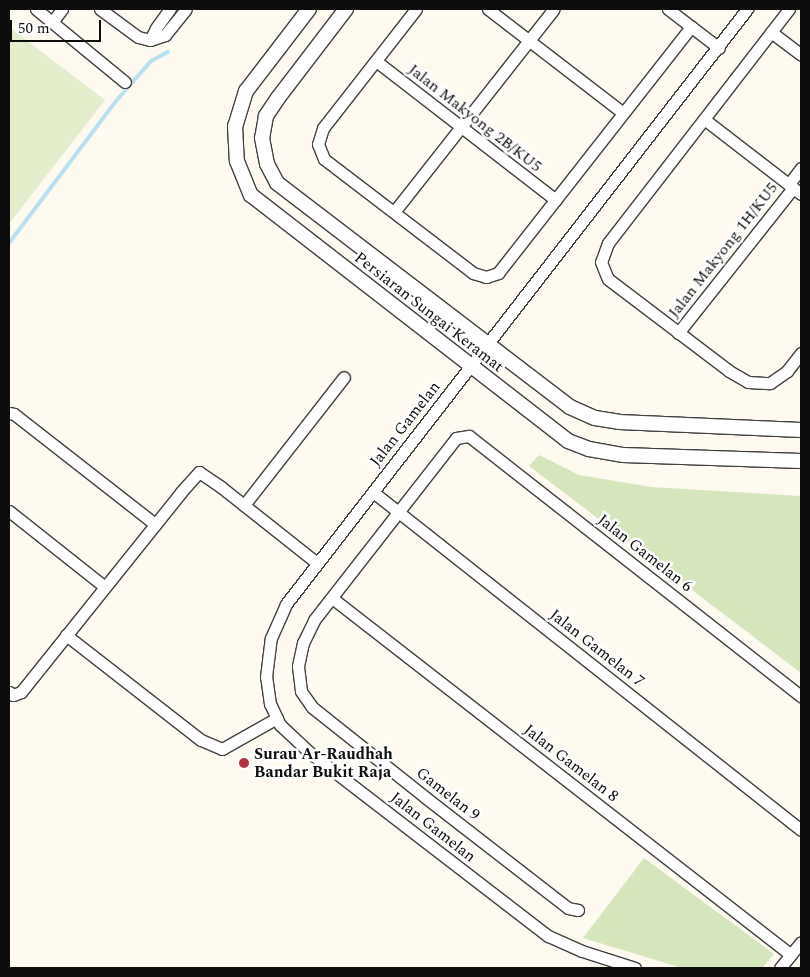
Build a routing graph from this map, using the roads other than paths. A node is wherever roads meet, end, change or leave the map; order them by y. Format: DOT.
graph roads {
  1 [pos="36,9"];
  2 [pos="62,9"];
  3 [pos="100,9"];
  4 [pos="170,9"];
  5 [pos="186,9"];
  6 [pos="309,9"];
  7 [pos="346,9"];
  8 [pos="416,9"];
  9 [pos="488,9"];
  10 [pos="554,9"];
  11 [pos="668,9"];
  12 [pos="747,9"];
  13 [pos="789,9"];
  14 [pos="53,21"];
  15 [pos="691,27"];
  16 [pos="771,32"];
  17 [pos="150,40"];
  18 [pos="529,41"];
  19 [pos="719,48"];
  20 [pos="801,55"];
  21 [pos="376,61"];
  22 [pos="125,82"];
  23 [pos="623,113"];
  24 [pos="704,119"];
  25 [pos="460,128"];
  26 [pos="801,168"];
  27 [pos="794,188"];
  28 [pos="556,200"];
  29 [pos="394,212"];
  30 [pos="678,333"];
  31 [pos="488,346"];
  32 [pos="801,353"];
  33 [pos="471,366"];
  34 [pos="344,377"];
  35 [pos="9,413"];
  36 [pos="801,430"];
  37 [pos="801,461"];
  38 [pos="373,492"];
  39 [pos="244,505"];
  40 [pos="9,511"];
  41 [pos="398,512"];
  42 [pos="155,524"];
  43 [pos="317,563"];
  44 [pos="105,587"];
  45 [pos="332,598"];
  46 [pos="66,636"];
  47 [pos="9,692"];
  48 [pos="801,696"];
  49 [pos="277,718"];
  50 [pos="801,830"];
  51 [pos="578,910"];
  52 [pos="801,942"];
  53 [pos="791,955"];
  54 [pos="635,968"];
  55 [pos="780,968"];
  1 -- 14 [label="street"];
  2 -- 14 [label="street"];
  3 -- 17 [label="street"];
  4 -- 17 [label="street"];
  5 -- 17 [label="street"];
  6 -- 33 [label="street, Persiaran Sungai Keramat"];
  7 -- 31 [label="street, Persiaran Sungai Keramat"];
  8 -- 21 [label="street"];
  9 -- 18 [label="street"];
  10 -- 18 [label="street"];
  11 -- 15 [label="street"];
  12 -- 19 [label="street, Jalan Gamelan"];
  13 -- 16 [label="street"];
  14 -- 22 [label="street"];
  15 -- 19 [label="street"];
  15 -- 23 [label="street"];
  16 -- 20 [label="street"];
  16 -- 24 [label="street"];
  18 -- 23 [label="street"];
  18 -- 25 [label="street"];
  19 -- 31 [label="street, Jalan Gamelan"];
  21 -- 25 [label="street, Jalan Makyong 2B/KU5"];
  21 -- 29 [label="street"];
  23 -- 28 [label="street"];
  24 -- 27 [label="street"];
  24 -- 30 [label="street"];
  25 -- 28 [label="street, Jalan Makyong 2B/KU5"];
  25 -- 29 [label="street"];
  26 -- 27 [label="street, Jalan Makyong 1H/KU5"];
  27 -- 30 [label="street, Jalan Makyong 1H/KU5"];
  28 -- 29 [label="street"];
  30 -- 32 [label="street"];
  31 -- 33 [label="street, Jalan Gamelan"];
  31 -- 36 [label="street, Persiaran Sungai Keramat"];
  33 -- 37 [label="street, Persiaran Sungai Keramat"];
  33 -- 38 [label="street, Jalan Gamelan"];
  34 -- 39 [label="street"];
  35 -- 42 [label="street"];
  38 -- 41 [label="street, Jalan Gamelan 7"];
  38 -- 43 [label="street, Jalan Gamelan"];
  39 -- 42 [label="street"];
  39 -- 43 [label="street"];
  40 -- 44 [label="street"];
  41 -- 45 [label="street"];
  41 -- 48 [label="street, Jalan Gamelan 6"];
  41 -- 50 [label="street, Jalan Gamelan 7"];
  42 -- 44 [label="street"];
  43 -- 49 [label="street, Jalan Gamelan"];
  44 -- 46 [label="street"];
  45 -- 51 [label="street, Gamelan 9"];
  45 -- 53 [label="street, Jalan Gamelan 8"];
  46 -- 47 [label="street"];
  46 -- 49 [label="street"];
  49 -- 54 [label="street, Jalan Gamelan"];
  52 -- 53 [label="street"];
  53 -- 55 [label="street"];
}
